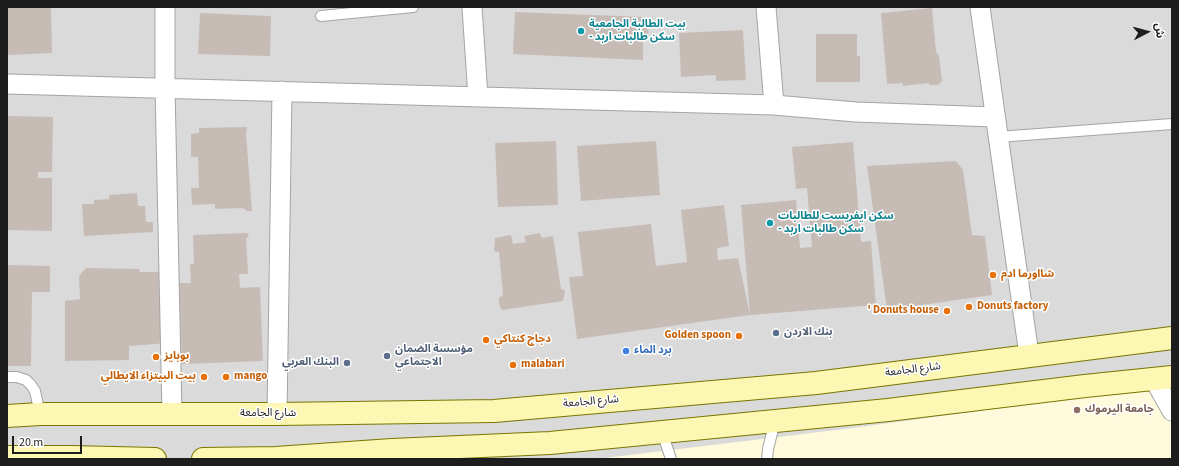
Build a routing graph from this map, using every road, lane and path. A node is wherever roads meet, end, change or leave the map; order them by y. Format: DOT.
graph roads {
  1 [pos="165,7"];
  2 [pos="413,7"];
  3 [pos="472,7"];
  4 [pos="766,7"];
  5 [pos="980,7"];
  6 [pos="321,16"];
  7 [pos="7,84"];
  8 [pos="165,88"];
  9 [pos="282,91"];
  10 [pos="478,97"];
  11 [pos="774,105"];
  12 [pos="995,117"];
  13 [pos="1172,124"];
  14 [pos="998,137"];
  15 [pos="1172,338"];
  16 [pos="1028,355"];
  17 [pos="7,377"];
  18 [pos="1163,378"];
  19 [pos="1172,411"];
  20 [pos="40,414"];
  21 [pos="172,414"];
  22 [pos="277,414"];
  23 [pos="7,416"];
  24 [pos="775,421"];
  25 [pos="662,432"];
  26 [pos="349,456"];
  27 [pos="7,457"];
  28 [pos="156,459"];
  29 [pos="203,459"];
  30 [pos="670,459"];
  31 [pos="767,459"];
  1 -- 8 [label="street"];
  2 -- 6 [label="lane"];
  3 -- 10 [label="street"];
  4 -- 11 [label="street"];
  5 -- 12 [label="street"];
  7 -- 8 [label="street"];
  8 -- 9 [label="street"];
  8 -- 21 [label="street"];
  9 -- 10 [label="street"];
  9 -- 22 [label="street"];
  10 -- 11 [label="street"];
  11 -- 12 [label="street"];
  12 -- 14 [label="street"];
  13 -- 14 [label="lane"];
  14 -- 16 [label="street"];
  15 -- 16 [label="main road, شارع الجامعة"];
  16 -- 22 [label="main road, شارع الجامعة"];
  17 -- 20 [label="lane"];
  18 -- 19 [label="street"];
  18 -- 24 [label="main road"];
  20 -- 21 [label="main road, شارع الجامعة"];
  20 -- 23 [label="main road, شارع الجامعة"];
  21 -- 22 [label="main road, شارع الجامعة"];
  24 -- 25 [label="main road"];
  24 -- 31 [label="lane"];
  25 -- 26 [label="main road"];
  25 -- 30 [label="lane"];
  26 -- 29 [label="main road"];
  27 -- 28 [label="main road"];
}
